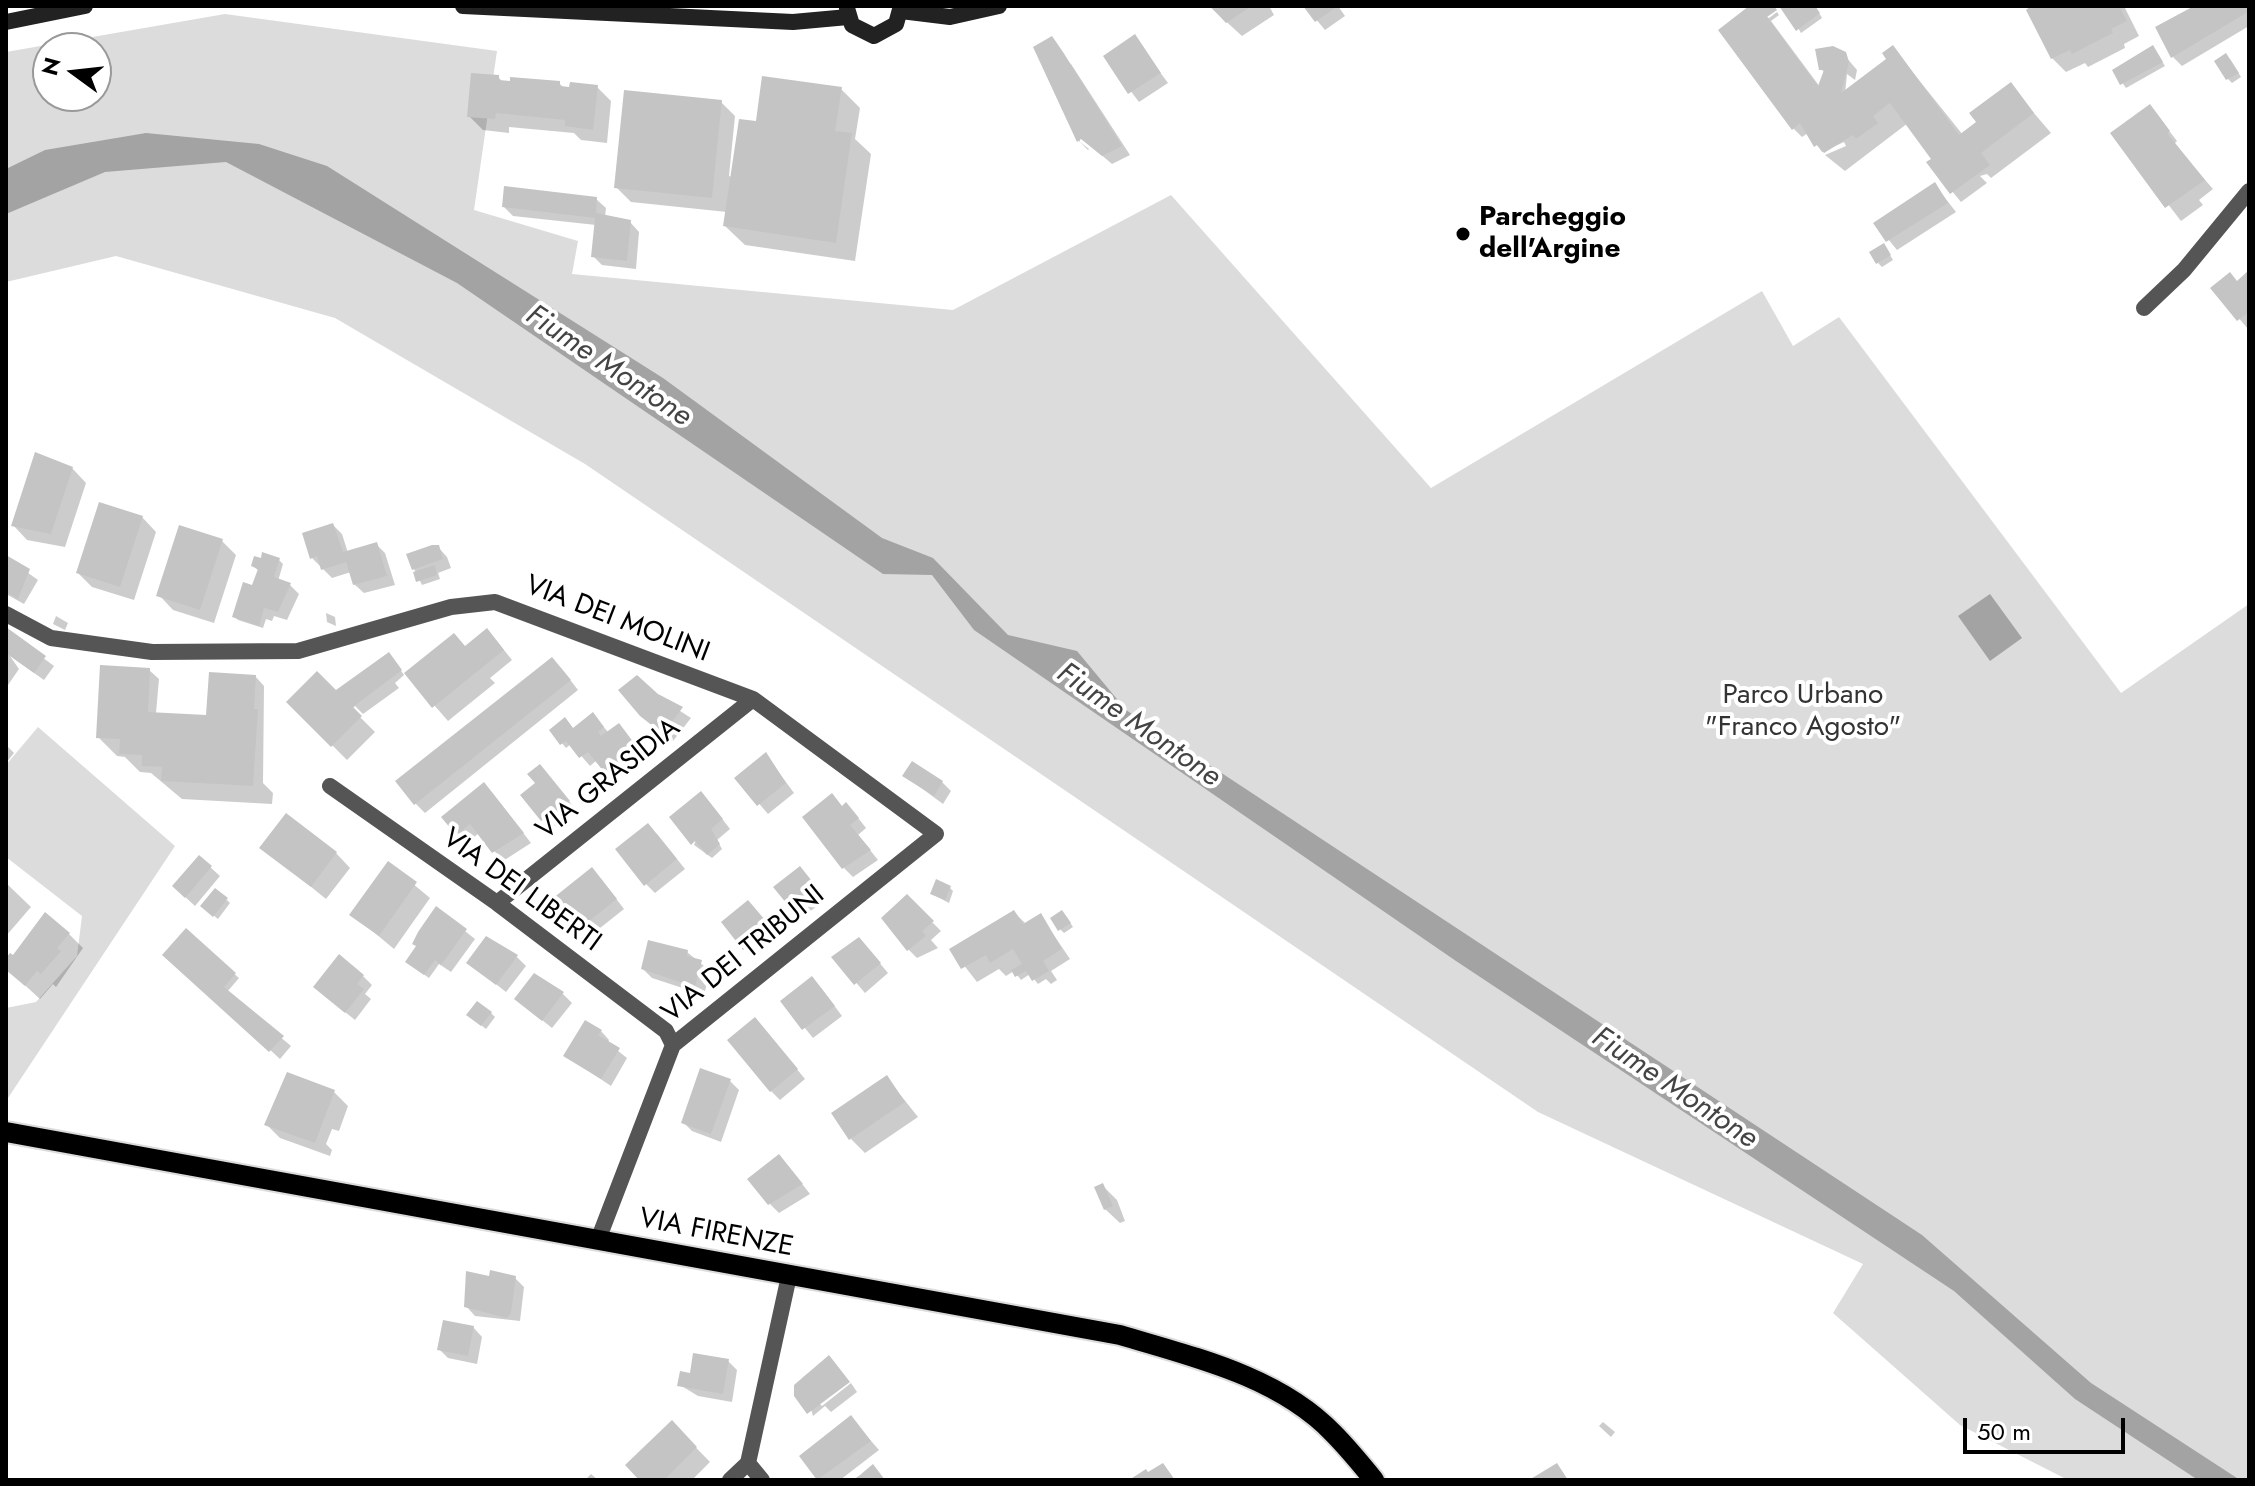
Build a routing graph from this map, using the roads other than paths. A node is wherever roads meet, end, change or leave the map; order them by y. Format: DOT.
graph roads {
  1 [pos="85,6"];
  2 [pos="463,6"];
  3 [pos="999,6"];
  4 [pos="901,8"];
  5 [pos="848,11"];
  6 [pos="6,22"];
  7 [pos="2249,191"];
  8 [pos="2144,308"];
  9 [pos="6,614"];
  10 [pos="753,699"];
  11 [pos="330,786"];
  12 [pos="936,834"];
  13 [pos="497,903"];
  14 [pos="673,1045"];
  15 [pos="6,1132"];
  16 [pos="598,1240"];
  17 [pos="789,1276"];
  18 [pos="748,1463"];
  19 [pos="730,1480"];
  20 [pos="762,1480"];
  21 [pos="1374,1480"];
  1 -- 6 [label="main road"];
  2 -- 5 [label="main road"];
  3 -- 4 [label="main road"];
  4 -- 5 [label="main road"];
  7 -- 8 [label="street"];
  9 -- 10 [label="street, VIA DEI MOLINI"];
  10 -- 12 [label="street, VIA DEI MOLINI"];
  10 -- 13 [label="street, VIA GRASIDIA"];
  11 -- 13 [label="street, VIA DEI LIBERTI"];
  12 -- 14 [label="street, VIA DEI TRIBUNI"];
  13 -- 14 [label="street, VIA DEI LIBERTI"];
  14 -- 16 [label="street, VIA DEI TRIBUNI"];
  15 -- 16 [label="main road, VIA FIRENZE"];
  16 -- 17 [label="main road, VIA FIRENZE"];
  17 -- 18 [label="street"];
  17 -- 21 [label="main road, VIA FIRENZE"];
  18 -- 19 [label="street"];
  18 -- 20 [label="street"];
}
